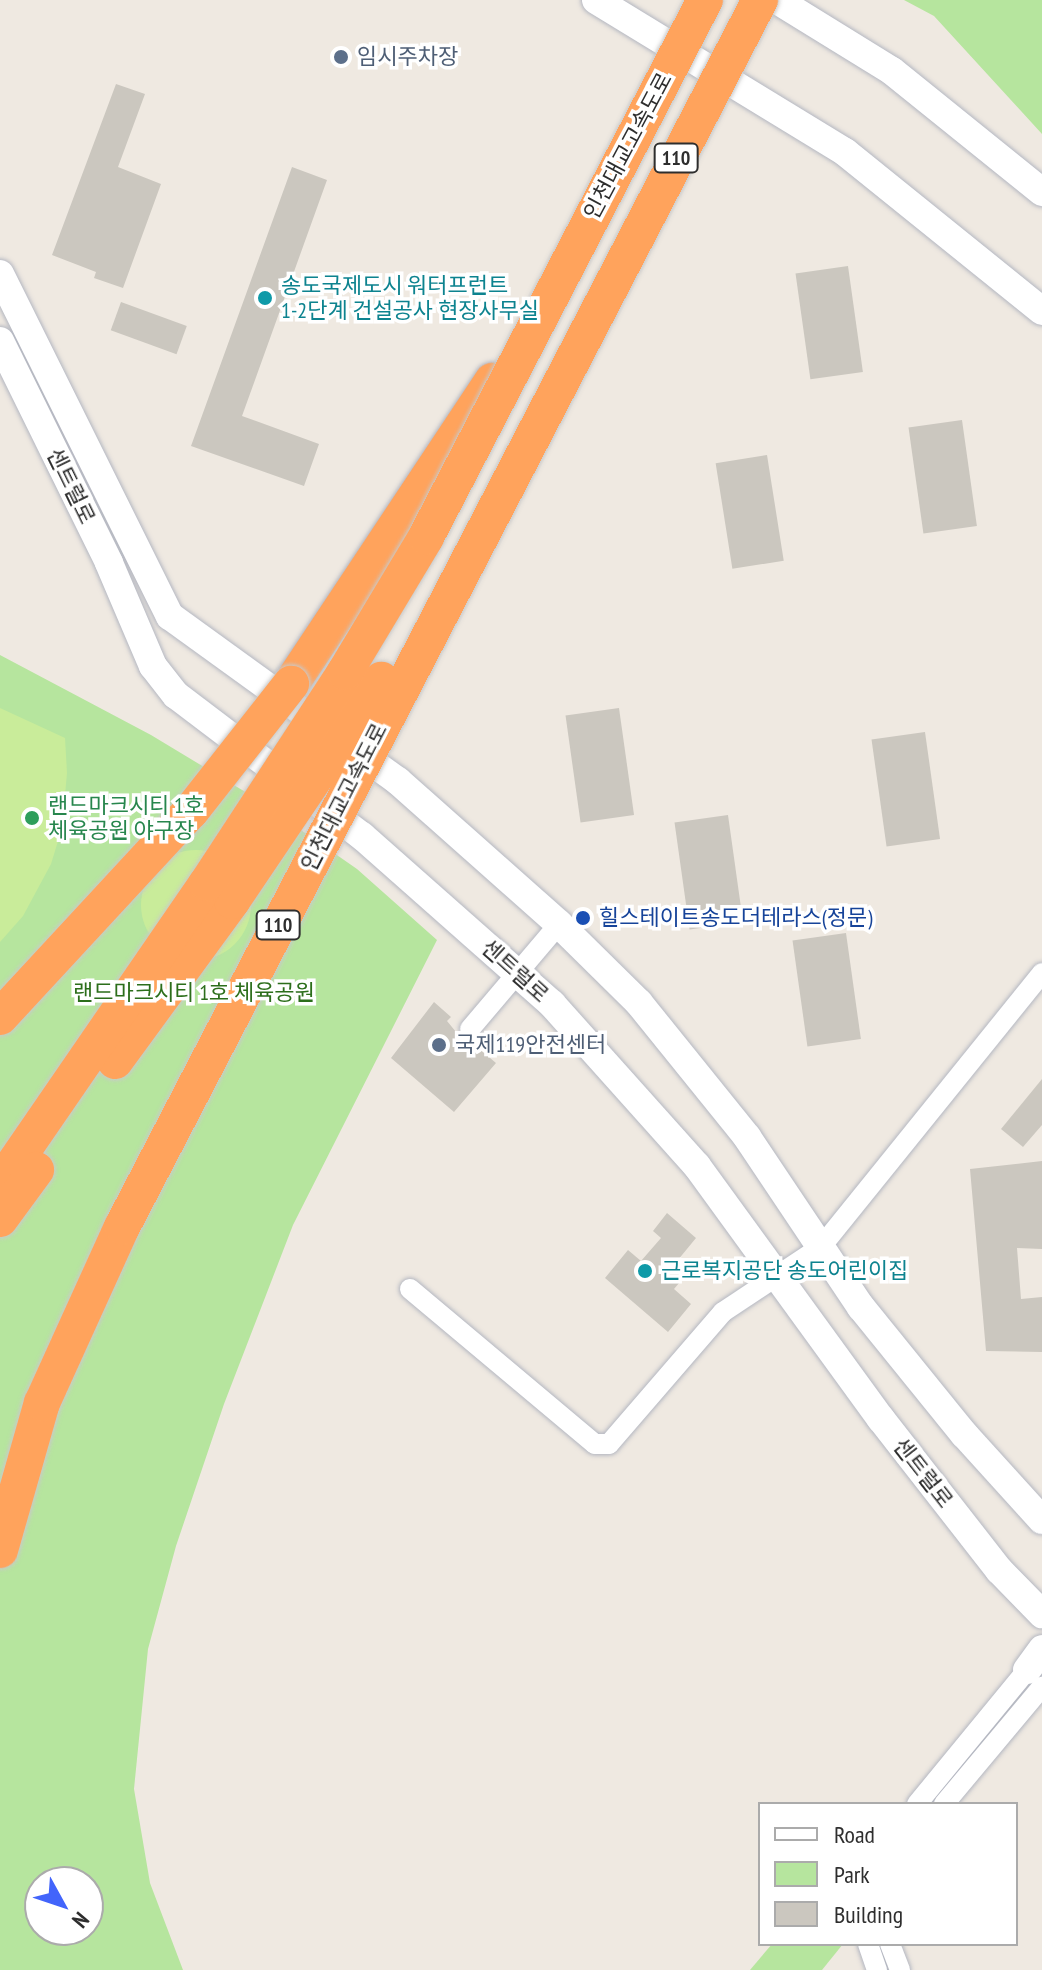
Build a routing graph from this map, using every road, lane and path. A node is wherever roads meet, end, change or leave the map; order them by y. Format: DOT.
graph roads {
  1 [pos="596,0"];
  2 [pos="705,0"];
  3 [pos="760,0"];
  4 [pos="777,0"];
  5 [pos="1042,192"];
  6 [pos="0,274"];
  7 [pos="551,293"];
  8 [pos="1042,311"];
  9 [pos="593,315"];
  10 [pos="0,341"];
  11 [pos="559,924"];
  12 [pos="1042,973"];
  13 [pos="517,974"];
  14 [pos="0,1017"];
  15 [pos="470,1029"];
  16 [pos="0,1184"];
  17 [pos="0,1219"];
  18 [pos="821,1247"];
  19 [pos="777,1276"];
  20 [pos="410,1289"];
  21 [pos="1042,1520"];
  22 [pos="0,1550"];
  23 [pos="1038,1613"];
  24 [pos="1037,1669"];
  25 [pos="919,1802"];
  26 [pos="945,1802"];
  27 [pos="869,1946"];
  28 [pos="891,1946"];
  29 [pos="877,1970"];
  30 [pos="900,1970"];
  1 -- 8 [label="main road"];
  2 -- 7 [label="highway, 인천대교고속도로 / 110, bridge"];
  3 -- 9 [label="highway, 인천대교고속도로 / 110, bridge"];
  4 -- 5 [label="main road"];
  6 -- 11 [label="main road, 센트럴로"];
  7 -- 14 [label="highway, 인천대교고속도로 / 110, bridge"];
  7 -- 16 [label="highway, 인천대교고속도로, bridge"];
  9 -- 17 [label="highway, 인천대교고속도로, bridge"];
  9 -- 22 [label="highway, 인천대교고속도로 / 110, bridge"];
  10 -- 13 [label="main road, 센트럴로"];
  11 -- 13 [label="street"];
  11 -- 18 [label="main road, 센트럴로"];
  12 -- 18 [label="street"];
  13 -- 15 [label="street"];
  13 -- 19 [label="main road, 센트럴로"];
  18 -- 19 [label="street"];
  18 -- 21 [label="main road, 센트럴로"];
  19 -- 20 [label="street"];
  19 -- 23 [label="main road, 센트럴로"];
  24 -- 25 [label="street"];
  24 -- 26 [label="street"];
  27 -- 29 [label="street"];
  28 -- 30 [label="street"];
}
